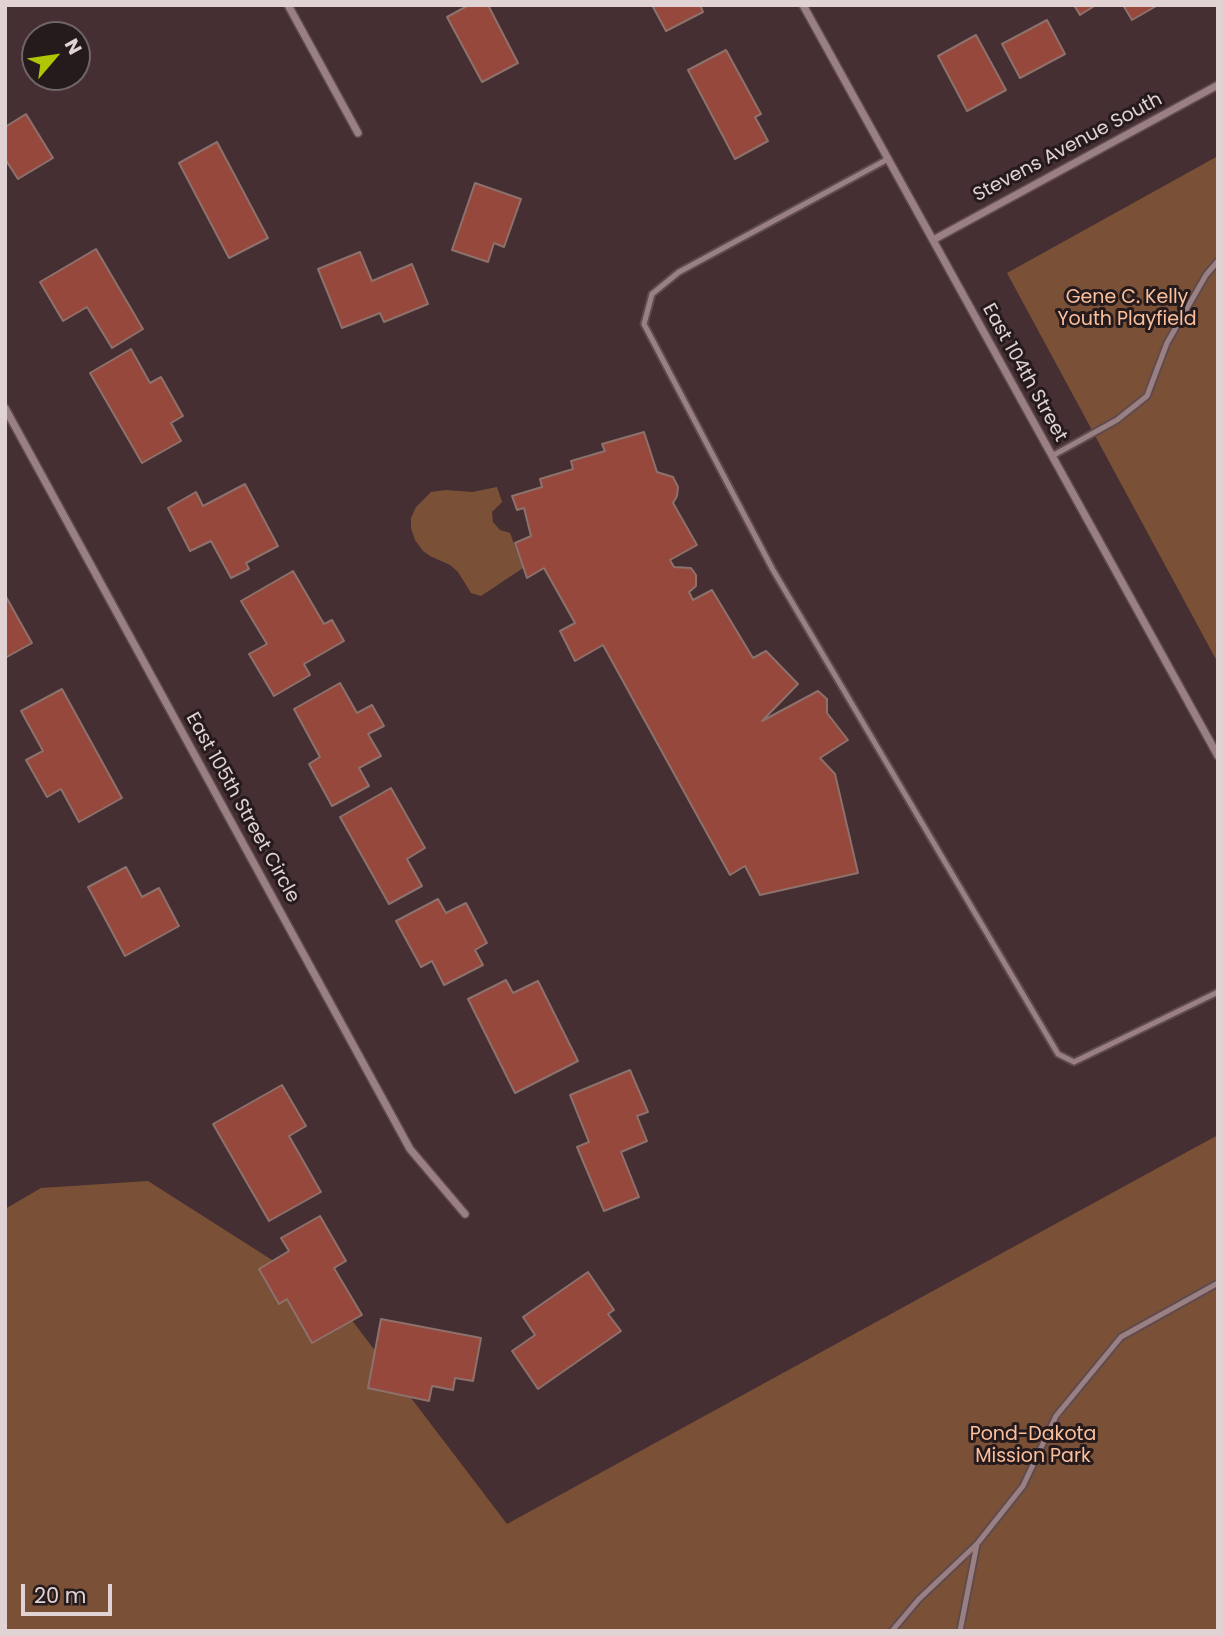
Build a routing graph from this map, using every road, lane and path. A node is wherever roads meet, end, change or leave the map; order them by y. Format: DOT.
graph roads {
  1 [pos="288,5"];
  2 [pos="803,5"];
  3 [pos="1218,85"];
  4 [pos="358,133"];
  5 [pos="888,159"];
  6 [pos="933,240"];
  7 [pos="1218,261"];
  8 [pos="5,408"];
  9 [pos="1052,456"];
  10 [pos="1218,756"];
  11 [pos="1218,992"];
  12 [pos="465,1214"];
  13 [pos="1218,1283"];
  14 [pos="977,1544"];
  15 [pos="892,1631"];
  16 [pos="960,1631"];
  1 -- 4 [label="street"];
  2 -- 5 [label="street, East 104th Street"];
  3 -- 6 [label="street, Stevens Avenue South"];
  5 -- 6 [label="street, East 104th Street"];
  5 -- 11 [label="lane"];
  6 -- 9 [label="street, East 104th Street"];
  7 -- 9 [label="lane"];
  8 -- 12 [label="street, East 105th Street Circle"];
  9 -- 10 [label="street, East 104th Street"];
  13 -- 14 [label="lane"];
  14 -- 15 [label="lane"];
  14 -- 16 [label="lane"];
}
